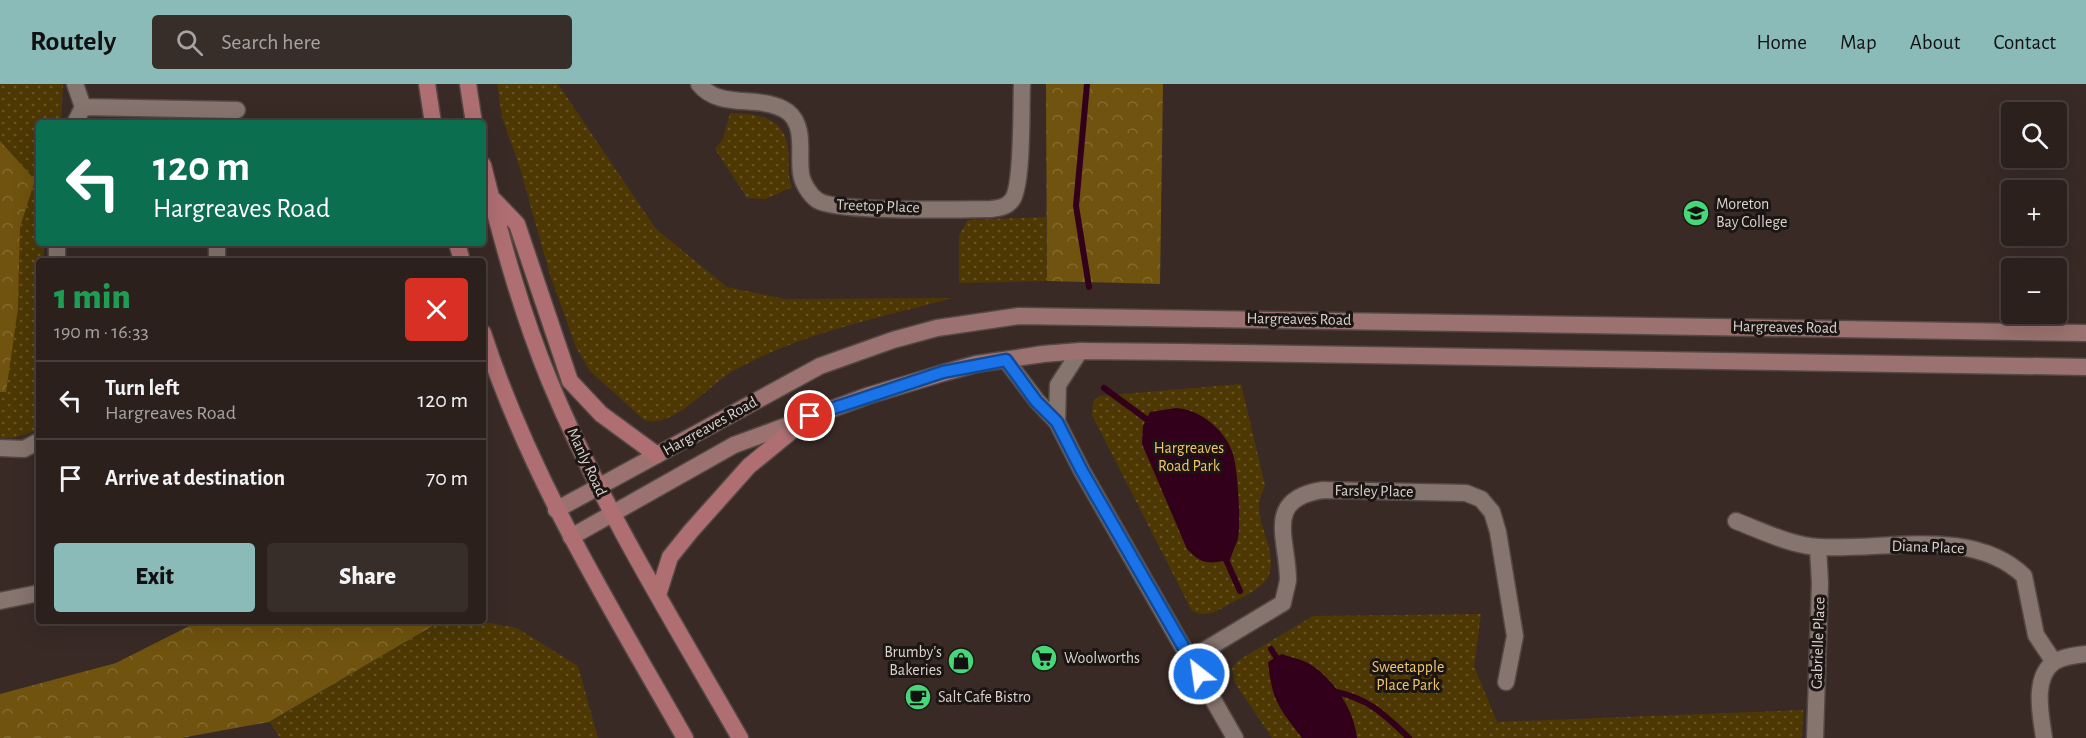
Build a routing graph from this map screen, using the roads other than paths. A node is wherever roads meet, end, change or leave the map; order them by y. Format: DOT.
graph roads {
  1 [pos="75,84"];
  2 [pos="427,84"];
  3 [pos="468,84"];
  4 [pos="699,84"];
  5 [pos="1022,84"];
  6 [pos="83,106"];
  7 [pos="237,110"];
  8 [pos="76,120"];
  9 [pos="433,120"];
  10 [pos="474,120"];
  11 [pos="486,177"];
  12 [pos="491,198"];
  13 [pos="2086,333"];
  14 [pos="486,341"];
  15 [pos="1080,351"];
  16 [pos="1006,360"];
  17 [pos="2086,367"];
  18 [pos="810,416"];
  19 [pos="1057,422"];
  20 [pos="36,443"];
  21 [pos="0,448"];
  22 [pos="657,455"];
  23 [pos="598,487"];
  24 [pos="556,510"];
  25 [pos="612,515"];
  26 [pos="1736,521"];
  27 [pos="570,537"];
  28 [pos="1818,547"];
  29 [pos="36,594"];
  30 [pos="658,595"];
  31 [pos="0,602"];
  32 [pos="2086,654"];
  33 [pos="1190,659"];
  34 [pos="2054,662"];
  35 [pos="1506,682"];
  36 [pos="685,738"];
  37 [pos="740,738"];
  38 [pos="1235,738"];
  39 [pos="1815,738"];
  40 [pos="2044,738"];
  1 -- 6 [label="street"];
  2 -- 9 [label="main road"];
  3 -- 10 [label="main road"];
  4 -- 5 [label="street, Treetop Place"];
  6 -- 7 [label="street"];
  6 -- 8 [label="street"];
  11 -- 12 [label="main road, Manly Road"];
  12 -- 22 [label="main road"];
  12 -- 23 [label="main road, Manly Road"];
  13 -- 22 [label="main road, Hargreaves Road"];
  14 -- 24 [label="main road"];
  15 -- 16 [label="main road, Hargreaves Road"];
  15 -- 17 [label="main road, Hargreaves Road"];
  15 -- 19 [label="street"];
  16 -- 18 [label="main road, Hargreaves Road"];
  16 -- 19 [label="street"];
  18 -- 25 [label="main road, Hargreaves Road"];
  18 -- 30 [label="main road"];
  19 -- 33 [label="street"];
  20 -- 21 [label="street"];
  22 -- 23 [label="main road, Hargreaves Road"];
  23 -- 24 [label="main road, Hargreaves Road"];
  23 -- 25 [label="main road, Manly Road"];
  24 -- 27 [label="main road"];
  25 -- 27 [label="main road, Hargreaves Road"];
  25 -- 30 [label="main road, Manly Road"];
  26 -- 28 [label="street, Diana Place"];
  27 -- 36 [label="main road"];
  28 -- 34 [label="street, Diana Place"];
  28 -- 39 [label="street, Gabrielle Place"];
  29 -- 31 [label="street"];
  30 -- 37 [label="main road, Manly Road"];
  32 -- 34 [label="street"];
  33 -- 35 [label="street, Farsley Place"];
  33 -- 38 [label="street"];
  34 -- 40 [label="street"];
}
